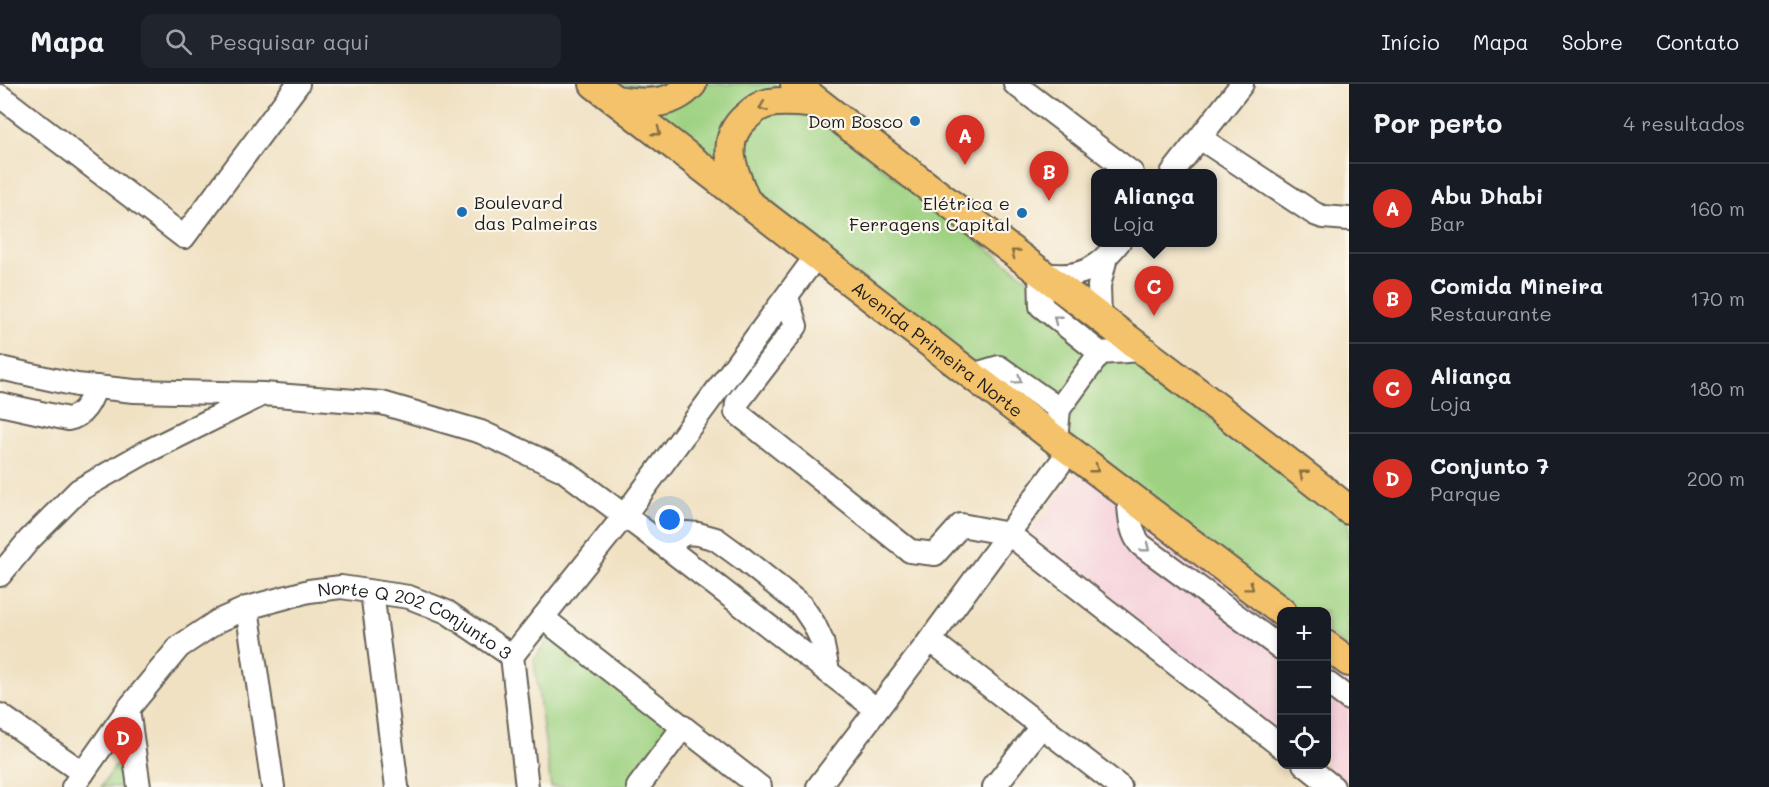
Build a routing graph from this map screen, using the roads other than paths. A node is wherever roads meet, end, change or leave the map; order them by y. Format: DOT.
graph roads {
  1 [pos="298,84"];
  2 [pos="692,84"];
  3 [pos="795,84"];
  4 [pos="1015,84"];
  5 [pos="1242,84"];
  6 [pos="605,92"];
  7 [pos="0,96"];
  8 [pos="820,104"];
  9 [pos="1200,138"];
  10 [pos="1126,169"];
  11 [pos="1176,169"];
  12 [pos="746,201"];
  13 [pos="1349,219"];
  14 [pos="1116,247"];
  15 [pos="817,255"];
  16 [pos="1105,261"];
  17 [pos="1042,274"];
  18 [pos="787,297"];
  19 [pos="1100,316"];
  20 [pos="1142,350"];
  21 [pos="1100,353"];
  22 [pos="0,368"];
  23 [pos="972,375"];
  24 [pos="96,387"];
  25 [pos="263,394"];
  26 [pos="0,404"];
  27 [pos="1059,409"];
  28 [pos="1063,445"];
  29 [pos="1128,495"];
  30 [pos="1349,510"];
  31 [pos="624,516"];
  32 [pos="1009,534"];
  33 [pos="665,546"];
  34 [pos="0,575"];
  35 [pos="372,592"];
  36 [pos="247,608"];
  37 [pos="1277,608"];
  38 [pos="543,618"];
  39 [pos="930,640"];
  40 [pos="1277,646"];
  41 [pos="1331,649"];
  42 [pos="512,656"];
  43 [pos="1349,662"];
  44 [pos="828,671"];
  45 [pos="1331,686"];
  46 [pos="1349,699"];
  47 [pos="128,709"];
  48 [pos="876,709"];
  49 [pos="0,715"];
  50 [pos="683,727"];
  51 [pos="1041,727"];
  52 [pos="1277,744"];
  53 [pos="1309,769"];
  54 [pos="78,780"];
  55 [pos="139,787"];
  56 [pos="273,787"];
  57 [pos="397,787"];
  58 [pos="528,787"];
  59 [pos="638,787"];
  60 [pos="760,787"];
  61 [pos="818,787"];
  62 [pos="994,787"];
  63 [pos="1120,787"];
  64 [pos="1333,787"];
  1 -- 7 [label="street"];
  2 -- 6 [label="main road"];
  3 -- 8 [label="main road"];
  4 -- 10 [label="street"];
  5 -- 9 [label="street"];
  6 -- 12 [label="main road, Avenida Primeira Norte, one-way"];
  8 -- 12 [label="main road, one-way"];
  17 -- 8 [label="main road, one-way"];
  9 -- 11 [label="street"];
  9 -- 13 [label="street"];
  12 -- 15 [label="main road, Avenida Primeira Norte"];
  14 -- 16 [label="street"];
  15 -- 18 [label="street, Norte Q 202 Conjunto 3"];
  15 -- 23 [label="main road, Avenida Primeira Norte"];
  16 -- 17 [label="street"];
  16 -- 19 [label="street"];
  17 -- 19 [label="main road"];
  21 -- 17 [label="street, one-way"];
  18 -- 31 [label="street, Norte Q 202 Conjunto 3"];
  18 -- 32 [label="street"];
  19 -- 20 [label="main road"];
  20 -- 21 [label="street"];
  30 -- 20 [label="main road, one-way"];
  21 -- 27 [label="street"];
  22 -- 24 [label="street"];
  23 -- 27 [label="street, one-way"];
  23 -- 28 [label="main road, Avenida Primeira Norte"];
  24 -- 25 [label="street"];
  24 -- 26 [label="street"];
  25 -- 31 [label="street"];
  25 -- 34 [label="street"];
  27 -- 28 [label="street"];
  28 -- 29 [label="main road, Avenida Primeira Norte, one-way"];
  28 -- 32 [label="street"];
  29 -- 37 [label="main road, Avenida Primeira Norte, one-way"];
  29 -- 40 [label="street, one-way"];
  31 -- 33 [label="street"];
  31 -- 38 [label="street, Norte Q 202 Conjunto 3"];
  32 -- 39 [label="street"];
  32 -- 52 [label="street"];
  33 -- 44 [label="street"];
  33 -- 44 [label="street"];
  35 -- 36 [label="street, Norte Q 202 Conjunto 3"];
  35 -- 42 [label="street, Norte Q 202 Conjunto 3"];
  35 -- 57 [label="street"];
  36 -- 47 [label="street, Norte Q 202 Conjunto 3"];
  36 -- 56 [label="street"];
  38 -- 42 [label="street, Norte Q 202 Conjunto 3"];
  38 -- 50 [label="street"];
  39 -- 48 [label="street"];
  39 -- 51 [label="street"];
  41 -- 43 [label="main road"];
  42 -- 58 [label="street"];
  44 -- 48 [label="street"];
  45 -- 46 [label="street"];
  47 -- 54 [label="street, Norte Q 202 Conjunto 3"];
  47 -- 55 [label="street"];
  48 -- 61 [label="street"];
  49 -- 54 [label="street"];
  50 -- 59 [label="street"];
  50 -- 60 [label="street"];
  51 -- 62 [label="street"];
  51 -- 63 [label="street"];
  53 -- 64 [label="street"];
}
